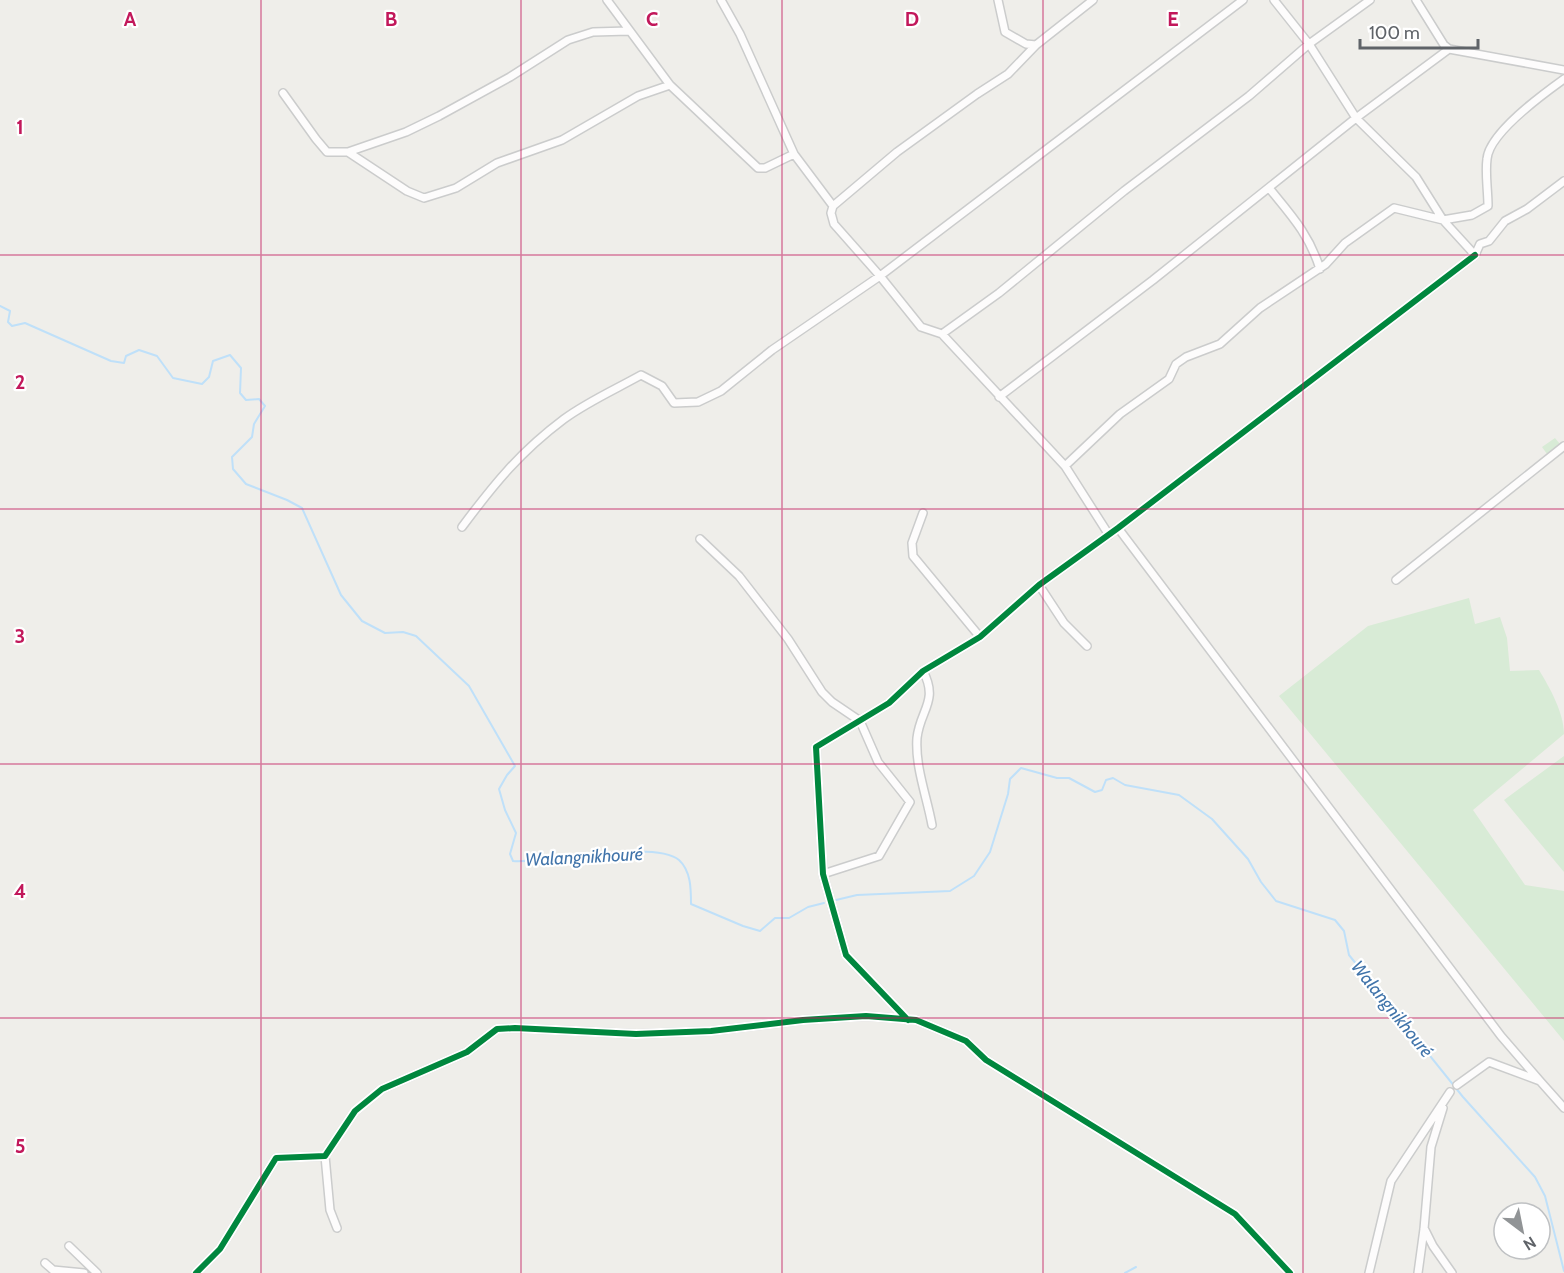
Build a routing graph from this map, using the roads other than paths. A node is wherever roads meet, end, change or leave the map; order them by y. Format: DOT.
graph roads {
  1 [pos="607,0"];
  2 [pos="721,0"];
  3 [pos="998,0"];
  4 [pos="1093,0"];
  5 [pos="1243,0"];
  6 [pos="1274,0"];
  7 [pos="1370,0"];
  8 [pos="1416,0"];
  9 [pos="629,31"];
  10 [pos="1309,44"];
  11 [pos="1036,45"];
  12 [pos="1449,50"];
  13 [pos="1564,70"];
  14 [pos="1564,80"];
  15 [pos="670,85"];
  16 [pos="283,93"];
  17 [pos="1356,118"];
  18 [pos="348,152"];
  19 [pos="794,154"];
  20 [pos="1564,181"];
  21 [pos="1269,188"];
  22 [pos="833,206"];
  23 [pos="1443,220"];
  24 [pos="1475,255"];
  25 [pos="1320,269"];
  26 [pos="880,276"];
  27 [pos="942,333"];
  28 [pos="999,397"];
  29 [pos="1564,446"];
  30 [pos="1065,466"];
  31 [pos="923,513"];
  32 [pos="462,527"];
  33 [pos="1118,528"];
  34 [pos="1109,535"];
  35 [pos="700,539"];
  36 [pos="1396,580"];
  37 [pos="1039,585"];
  38 [pos="980,637"];
  39 [pos="1087,646"];
  40 [pos="923,671"];
  41 [pos="860,721"];
  42 [pos="932,825"];
  43 [pos="823,874"];
  44 [pos="908,1020"];
  45 [pos="1540,1081"];
  46 [pos="1457,1085"];
  47 [pos="1564,1108"];
  48 [pos="325,1156"];
  49 [pos="337,1227"];
  50 [pos="1424,1229"];
  51 [pos="69,1246"];
  52 [pos="45,1263"];
  53 [pos="84,1273"];
  54 [pos="97,1273"];
  55 [pos="196,1273"];
  56 [pos="1290,1273"];
  57 [pos="1369,1273"];
  58 [pos="1418,1273"];
  59 [pos="1452,1273"];
  1 -- 9 [label="street"];
  2 -- 19 [label="street"];
  3 -- 11 [label="street"];
  4 -- 11 [label="street"];
  5 -- 26 [label="street"];
  6 -- 10 [label="street"];
  7 -- 10 [label="street"];
  8 -- 12 [label="street"];
  9 -- 15 [label="street"];
  9 -- 18 [label="street"];
  10 -- 17 [label="street"];
  10 -- 27 [label="street"];
  11 -- 22 [label="street"];
  12 -- 13 [label="street"];
  12 -- 17 [label="street"];
  14 -- 23 [label="street"];
  15 -- 18 [label="street"];
  15 -- 19 [label="street"];
  16 -- 18 [label="street"];
  17 -- 21 [label="street"];
  17 -- 23 [label="street"];
  19 -- 22 [label="street"];
  20 -- 24 [label="street"];
  21 -- 25 [label="street"];
  21 -- 28 [label="street"];
  22 -- 26 [label="street"];
  23 -- 24 [label="street"];
  23 -- 25 [label="street"];
  24 -- 33 [label="street"];
  25 -- 30 [label="street"];
  26 -- 27 [label="street"];
  26 -- 32 [label="street"];
  27 -- 28 [label="street"];
  28 -- 30 [label="street"];
  29 -- 36 [label="street"];
  30 -- 34 [label="street"];
  31 -- 38 [label="street"];
  33 -- 34 [label="street"];
  33 -- 45 [label="street"];
  34 -- 37 [label="street"];
  35 -- 41 [label="street"];
  37 -- 38 [label="street"];
  37 -- 39 [label="street"];
  38 -- 40 [label="street"];
  40 -- 41 [label="street"];
  40 -- 42 [label="street"];
  41 -- 43 [label="street"];
  41 -- 43 [label="street"];
  43 -- 44 [label="street"];
  44 -- 48 [label="street"];
  44 -- 56 [label="street"];
  45 -- 46 [label="street"];
  45 -- 47 [label="street"];
  48 -- 49 [label="street"];
  48 -- 55 [label="street"];
  50 -- 57 [label="street"];
  50 -- 58 [label="street"];
  50 -- 59 [label="street"];
  51 -- 54 [label="street"];
  52 -- 53 [label="street"];
}
